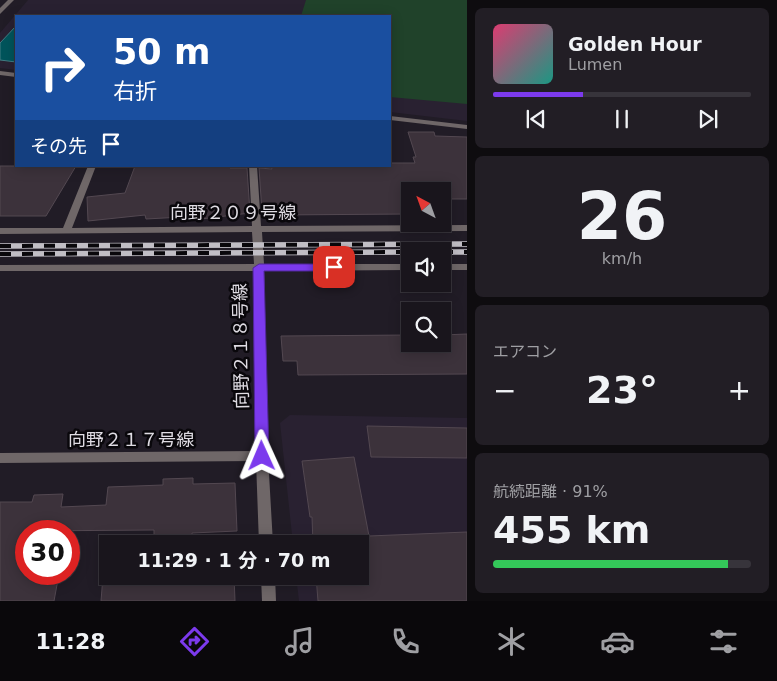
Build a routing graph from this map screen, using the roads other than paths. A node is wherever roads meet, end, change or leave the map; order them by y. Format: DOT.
graph roads {
  1 [pos="11,0"];
  2 [pos="0,12"];
  3 [pos="0,72"];
  4 [pos="15,74"];
  5 [pos="391,118"];
  6 [pos="467,127"];
  7 [pos="92,167"];
  8 [pos="253,167"];
  9 [pos="256,228"];
  10 [pos="467,228"];
  11 [pos="67,230"];
  12 [pos="0,231"];
  13 [pos="401,267"];
  14 [pos="451,267"];
  15 [pos="467,267"];
  16 [pos="0,268"];
  17 [pos="259,268"];
  18 [pos="262,456"];
  19 [pos="0,458"];
  20 [pos="266,535"];
  21 [pos="268,585"];
  22 [pos="269,601"];
  1 -- 2 [label="street"];
  3 -- 4 [label="street"];
  5 -- 6 [label="street"];
  7 -- 11 [label="street"];
  8 -- 9 [label="street, 向野２１８号線"];
  9 -- 10 [label="street, 向野２０９号線"];
  9 -- 11 [label="street, 向野２０９号線"];
  9 -- 17 [label="street, 向野２１８号線"];
  11 -- 12 [label="street, 向野２０９号線"];
  13 -- 17 [label="street"];
  14 -- 15 [label="street"];
  16 -- 17 [label="street"];
  17 -- 18 [label="street, 向野２１８号線"];
  18 -- 19 [label="street, 向野２１７号線"];
  18 -- 20 [label="street, 向野２１８号線"];
  21 -- 22 [label="street"];
}
